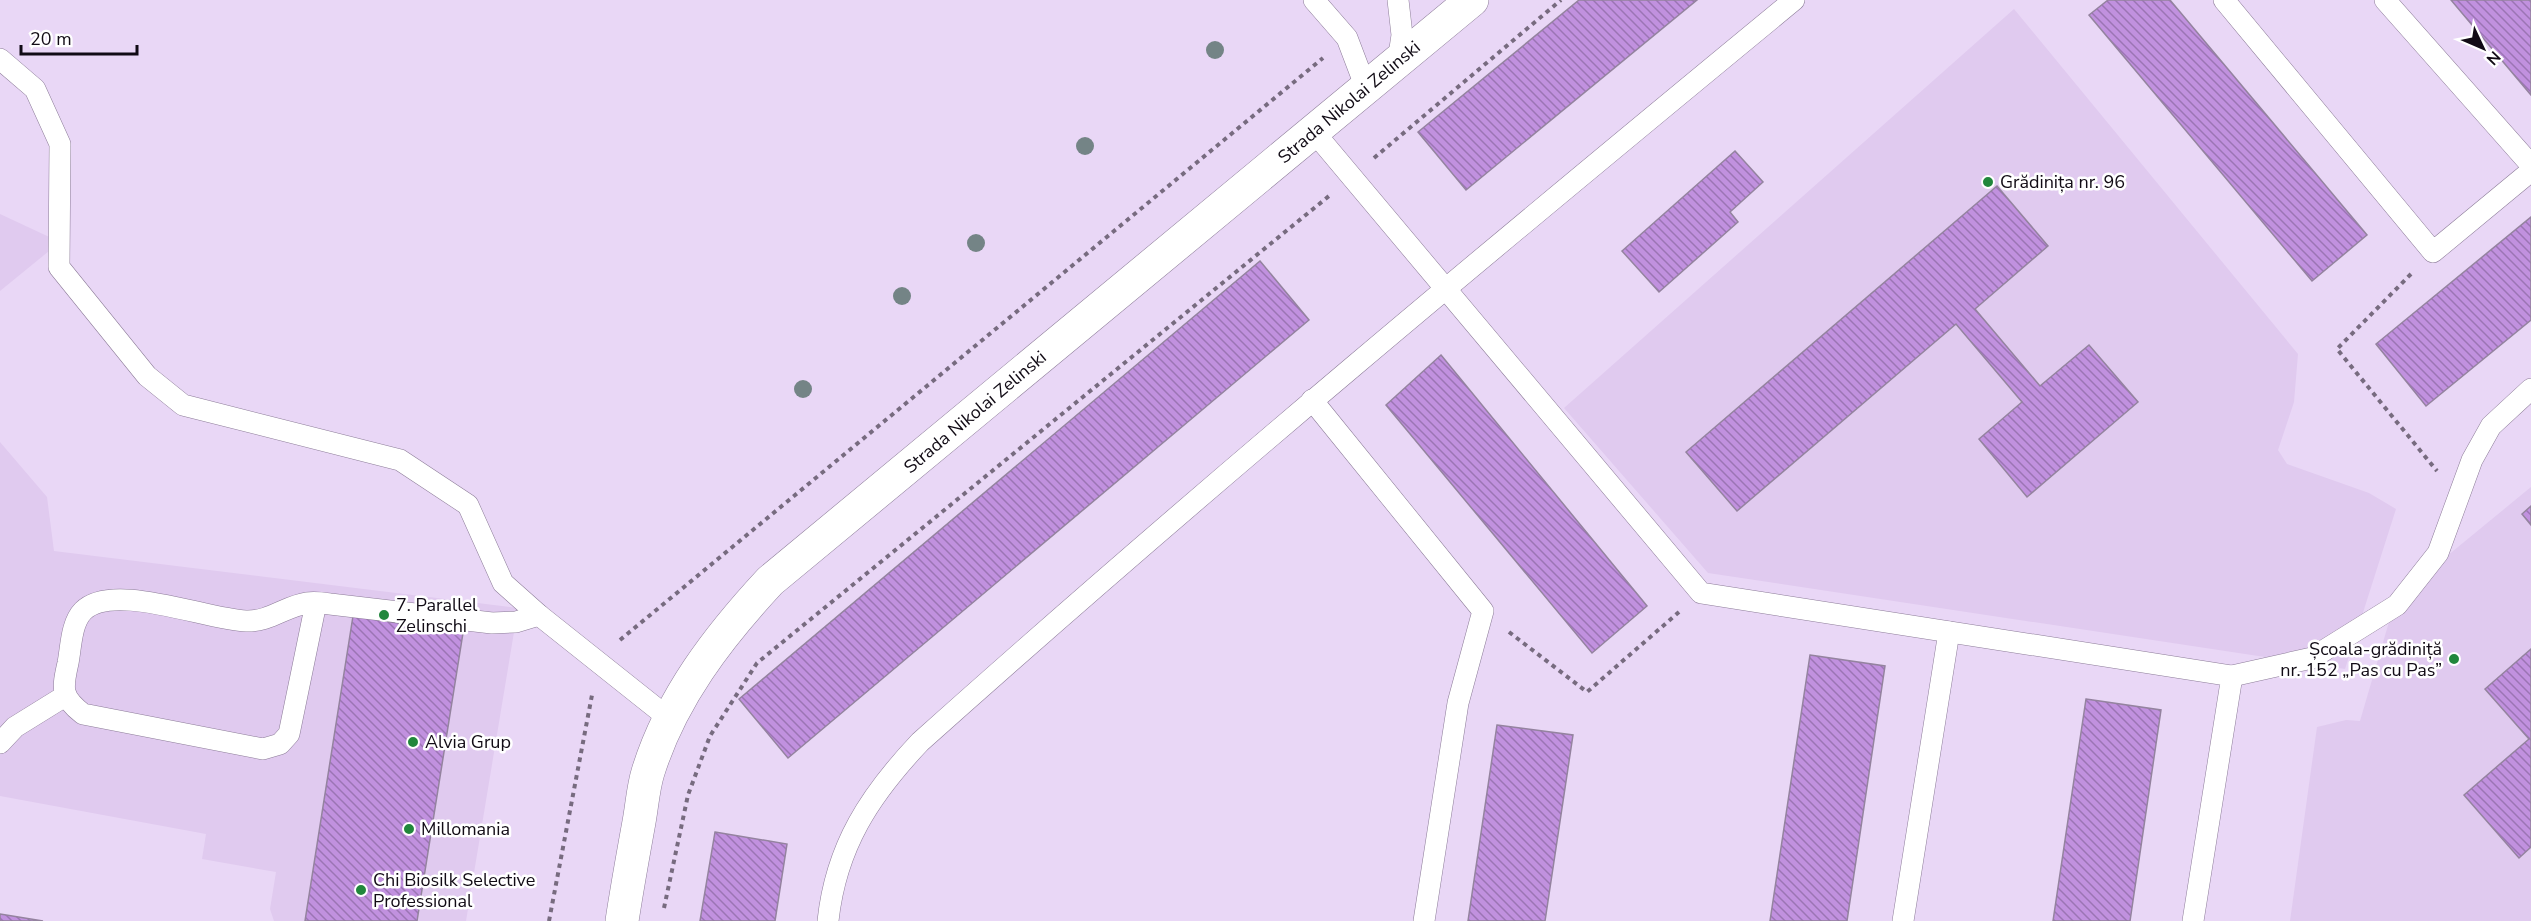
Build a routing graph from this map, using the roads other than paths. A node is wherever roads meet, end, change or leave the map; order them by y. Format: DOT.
graph roads {
  1 [pos="1314,0"];
  2 [pos="1398,0"];
  3 [pos="1472,0"];
  4 [pos="1794,0"];
  5 [pos="2224,0"];
  6 [pos="2385,0"];
  7 [pos="0,59"];
  8 [pos="1398,62"];
  9 [pos="1366,88"];
  10 [pos="1314,132"];
  11 [pos="2531,165"];
  12 [pos="2531,171"];
  13 [pos="1445,288"];
  14 [pos="2531,389"];
  15 [pos="1312,400"];
  16 [pos="316,603"];
  17 [pos="539,615"];
  18 [pos="1949,632"];
  19 [pos="2232,676"];
  20 [pos="65,696"];
  21 [pos="671,720"];
  22 [pos="0,743"];
  23 [pos="622,921"];
  24 [pos="828,921"];
  25 [pos="1424,921"];
  26 [pos="1903,921"];
  27 [pos="2193,921"];
  1 -- 9 [label="lane"];
  2 -- 8 [label="lane"];
  3 -- 8 [label="street, Strada Nikolai Zelinski"];
  4 -- 13 [label="lane"];
  5 -- 12 [label="lane"];
  6 -- 11 [label="lane"];
  7 -- 17 [label="lane"];
  8 -- 9 [label="street, Strada Nikolai Zelinski"];
  9 -- 10 [label="street, Strada Nikolai Zelinski"];
  10 -- 13 [label="lane"];
  10 -- 21 [label="street, Strada Nikolai Zelinski"];
  13 -- 15 [label="lane"];
  13 -- 18 [label="lane"];
  14 -- 19 [label="lane"];
  15 -- 24 [label="lane"];
  15 -- 25 [label="lane"];
  16 -- 17 [label="lane"];
  16 -- 20 [label="lane"];
  16 -- 20 [label="lane"];
  17 -- 21 [label="lane"];
  18 -- 19 [label="lane"];
  18 -- 26 [label="lane"];
  19 -- 27 [label="lane"];
  20 -- 22 [label="lane"];
  21 -- 23 [label="street, Strada Nikolai Zelinski"];
}
